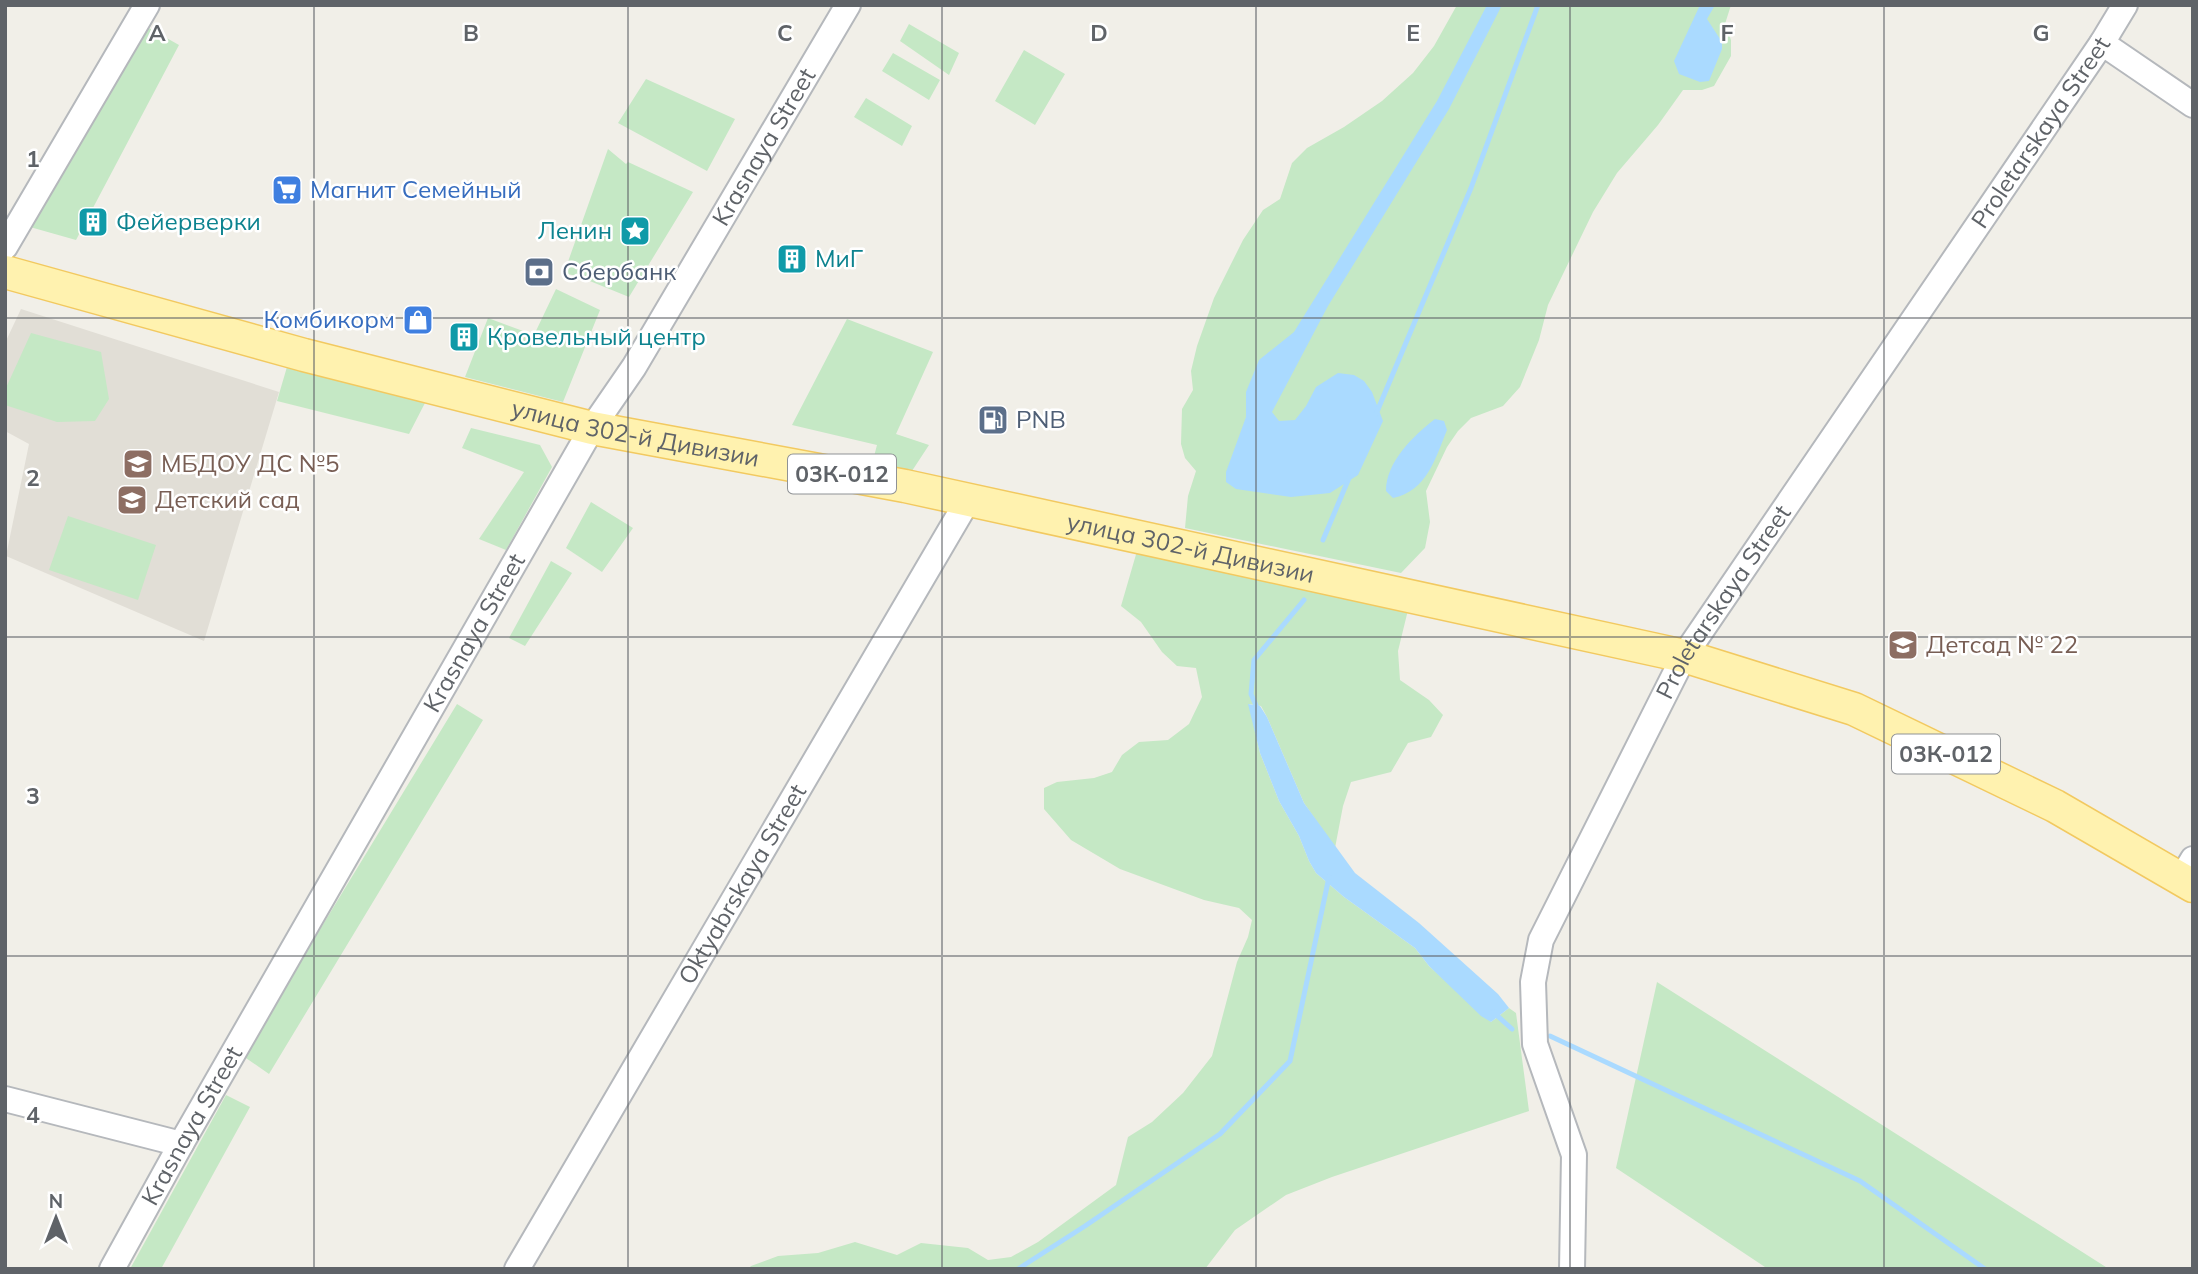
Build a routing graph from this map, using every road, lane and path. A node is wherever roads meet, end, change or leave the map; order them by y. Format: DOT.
graph roads {
  1 [pos="147,5"];
  2 [pos="848,5"];
  3 [pos="2125,5"];
  4 [pos="2102,43"];
  5 [pos="2193,105"];
  6 [pos="5,247"];
  7 [pos="5,272"];
  8 [pos="592,428"];
  9 [pos="968,500"];
  10 [pos="1684,656"];
  11 [pos="2189,875"];
  12 [pos="5,1100"];
  13 [pos="181,1144"];
  14 [pos="112,1269"];
  15 [pos="517,1269"];
  16 [pos="1572,1269"];
  1 -- 6 [label="street"];
  2 -- 8 [label="street, Krasnaya Street"];
  3 -- 4 [label="street, Proletarskaya Street"];
  4 -- 5 [label="street"];
  4 -- 10 [label="street, Proletarskaya Street"];
  7 -- 8 [label="main road, улица 302-й Дивизии / 03К-012"];
  8 -- 9 [label="main road, улица 302-й Дивизии / 03К-012"];
  8 -- 13 [label="street, Krasnaya Street"];
  9 -- 10 [label="main road, улица 302-й Дивизии / 03К-012"];
  9 -- 15 [label="street, Oktyabrskaya Street"];
  10 -- 11 [label="main road, 03К-012"];
  10 -- 16 [label="street, Proletarskaya Street"];
  12 -- 13 [label="street"];
  13 -- 14 [label="street, Krasnaya Street"];
}
